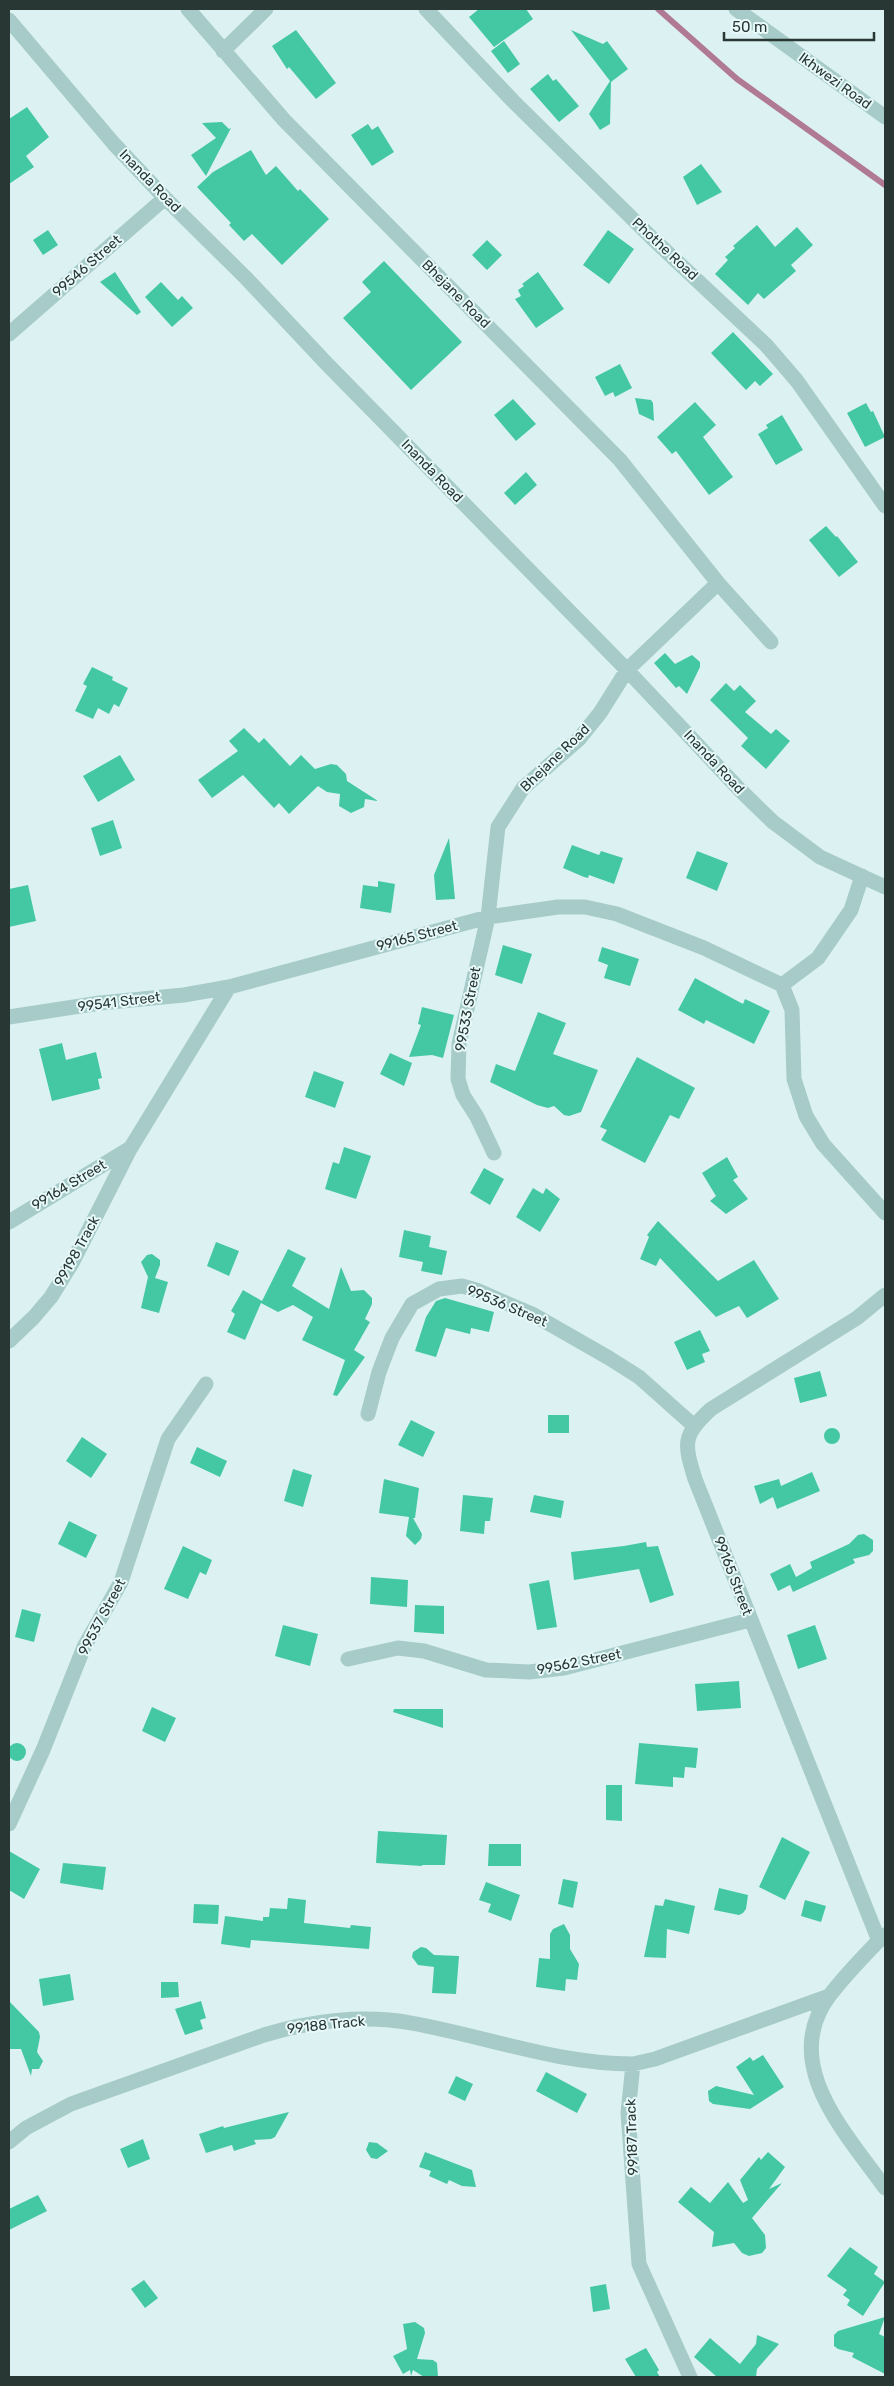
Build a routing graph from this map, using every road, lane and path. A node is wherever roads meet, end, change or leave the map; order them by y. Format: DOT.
graph roads {
  1 [pos="188,9"];
  2 [pos="266,9"];
  3 [pos="426,9"];
  4 [pos="736,9"];
  5 [pos="9,20"];
  6 [pos="223,51"];
  7 [pos="885,117"];
  8 [pos="165,198"];
  9 [pos="9,334"];
  10 [pos="885,506"];
  11 [pos="718,583"];
  12 [pos="771,642"];
  13 [pos="627,670"];
  14 [pos="862,876"];
  15 [pos="885,887"];
  16 [pos="488,917"];
  17 [pos="782,985"];
  18 [pos="230,987"];
  19 [pos="9,1017"];
  20 [pos="130,1149"];
  21 [pos="494,1153"];
  22 [pos="885,1213"];
  23 [pos="9,1222"];
  24 [pos="885,1295"];
  25 [pos="9,1341"];
  26 [pos="206,1384"];
  27 [pos="368,1414"];
  28 [pos="693,1425"];
  29 [pos="750,1620"];
  30 [pos="348,1659"];
  31 [pos="9,1824"];
  32 [pos="882,1938"];
  33 [pos="829,1996"];
  34 [pos="633,2064"];
  35 [pos="9,2128"];
  36 [pos="26,2128"];
  37 [pos="9,2142"];
  38 [pos="885,2188"];
  39 [pos="690,2377"];
  1 -- 6 [label="street, Bhejane Road"];
  2 -- 6 [label="street"];
  3 -- 10 [label="street, Phothe Road"];
  4 -- 7 [label="street, Ikhwezi Road"];
  5 -- 8 [label="street, Inanda Road"];
  6 -- 11 [label="street, Bhejane Road"];
  8 -- 9 [label="street, 99546 Street"];
  8 -- 13 [label="street, Inanda Road"];
  11 -- 12 [label="street, Bhejane Road"];
  11 -- 13 [label="street, Bhejane Road"];
  13 -- 14 [label="street, Inanda Road"];
  13 -- 16 [label="street, Bhejane Road"];
  14 -- 15 [label="street, Inanda Road"];
  14 -- 17 [label="street"];
  16 -- 17 [label="street, 99165 Street"];
  16 -- 18 [label="street, 99165 Street"];
  16 -- 21 [label="street, 99533 Street"];
  17 -- 22 [label="street"];
  18 -- 19 [label="street, 99541 Street"];
  18 -- 20 [label="street"];
  20 -- 23 [label="street, 99164 Street"];
  20 -- 25 [label="street, 99198 Track"];
  24 -- 28 [label="street"];
  26 -- 31 [label="street, 99537 Street"];
  27 -- 28 [label="street, 99536 Street"];
  28 -- 29 [label="street, 99165 Street"];
  29 -- 30 [label="street, 99562 Street"];
  29 -- 32 [label="street, 99165 Street"];
  32 -- 33 [label="street"];
  33 -- 34 [label="street"];
  33 -- 38 [label="street"];
  34 -- 36 [label="street, 99188 Track"];
  34 -- 39 [label="street, 99187 Track"];
  35 -- 36 [label="street"];
  36 -- 37 [label="street, 99188 Track"];
}
